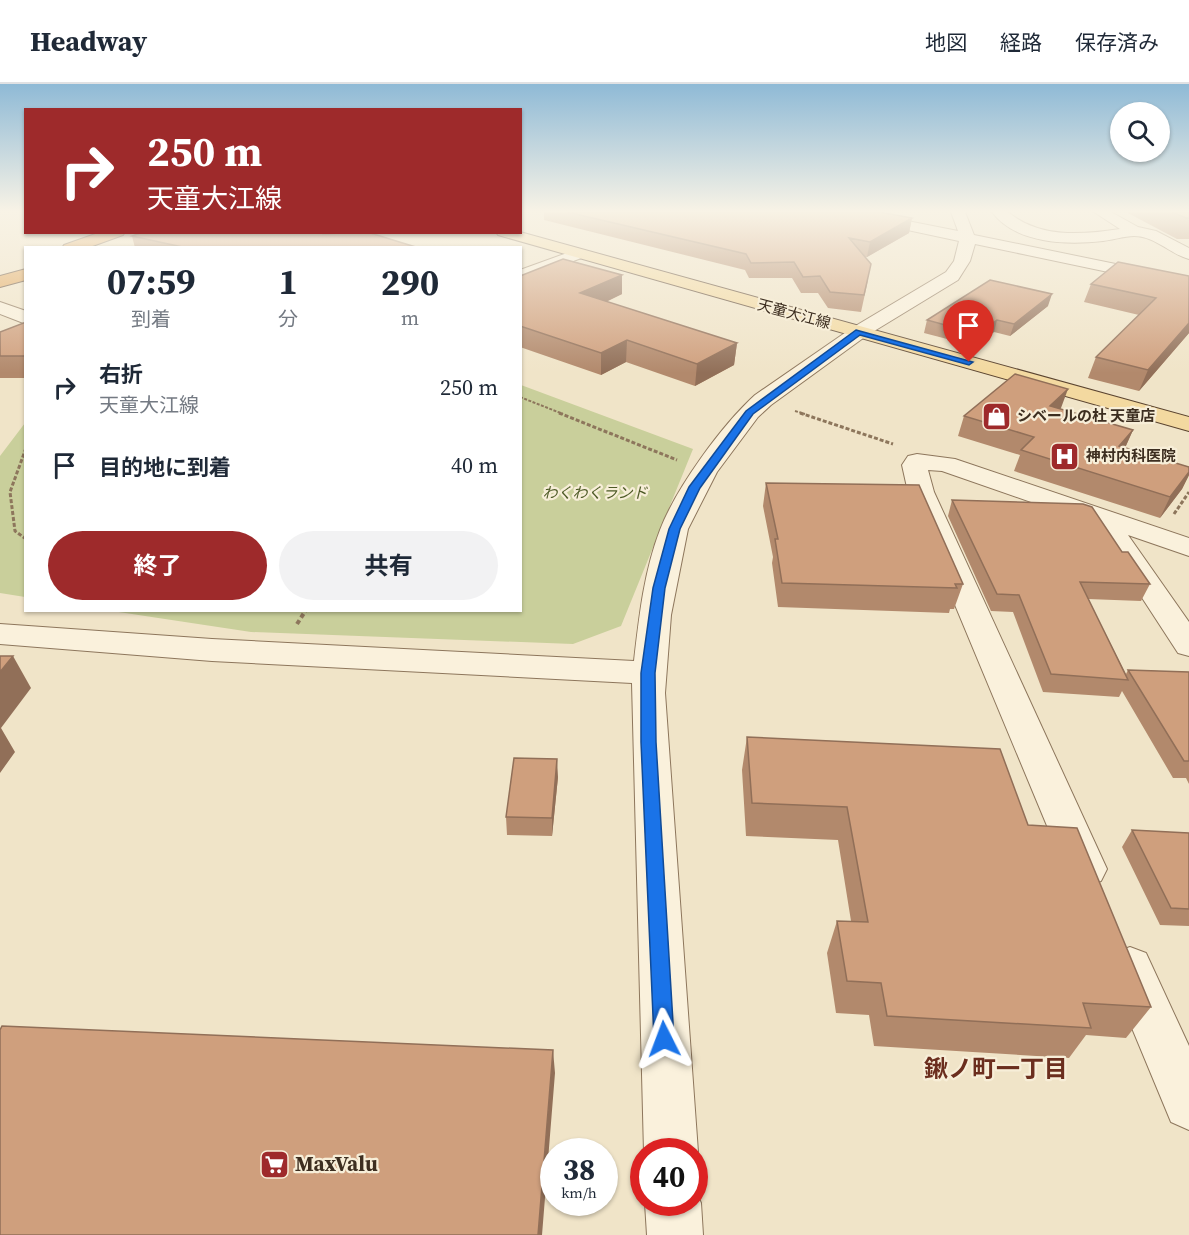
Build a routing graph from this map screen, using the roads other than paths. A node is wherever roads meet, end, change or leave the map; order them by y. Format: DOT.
graph roads {
  1 [pos="15,266"];
  2 [pos="547,266"];
  3 [pos="620,266"];
  4 [pos="960,266"];
  5 [pos="1119,266"];
  6 [pos="0,271"];
  7 [pos="24,275"];
  8 [pos="522,275"];
  9 [pos="0,282"];
  10 [pos="1189,284"];
  11 [pos="0,308"];
  12 [pos="22,326"];
  13 [pos="859,332"];
  14 [pos="1189,424"];
  15 [pos="1105,518"];
  16 [pos="1189,547"];
  17 [pos="0,634"];
  18 [pos="1189,646"];
  19 [pos="648,673"];
  20 [pos="1098,896"];
  21 [pos="1117,940"];
  22 [pos="1189,1104"];
  23 [pos="669,1138"];
  24 [pos="674,1216"];
  25 [pos="675,1235"];
  1 -- 6 [label="highway"];
  2 -- 8 [label="street"];
  3 -- 13 [label="main road, 天童大江線"];
  4 -- 13 [label="street"];
  5 -- 10 [label="street"];
  7 -- 9 [label="highway"];
  11 -- 12 [label="street"];
  13 -- 14 [label="main road, 天童大江線"];
  13 -- 19 [label="street"];
  15 -- 16 [label="street"];
  15 -- 18 [label="street"];
  15 -- 20 [label="street"];
  17 -- 19 [label="street"];
  19 -- 23 [label="street"];
  21 -- 22 [label="street"];
  24 -- 25 [label="street"];
}
